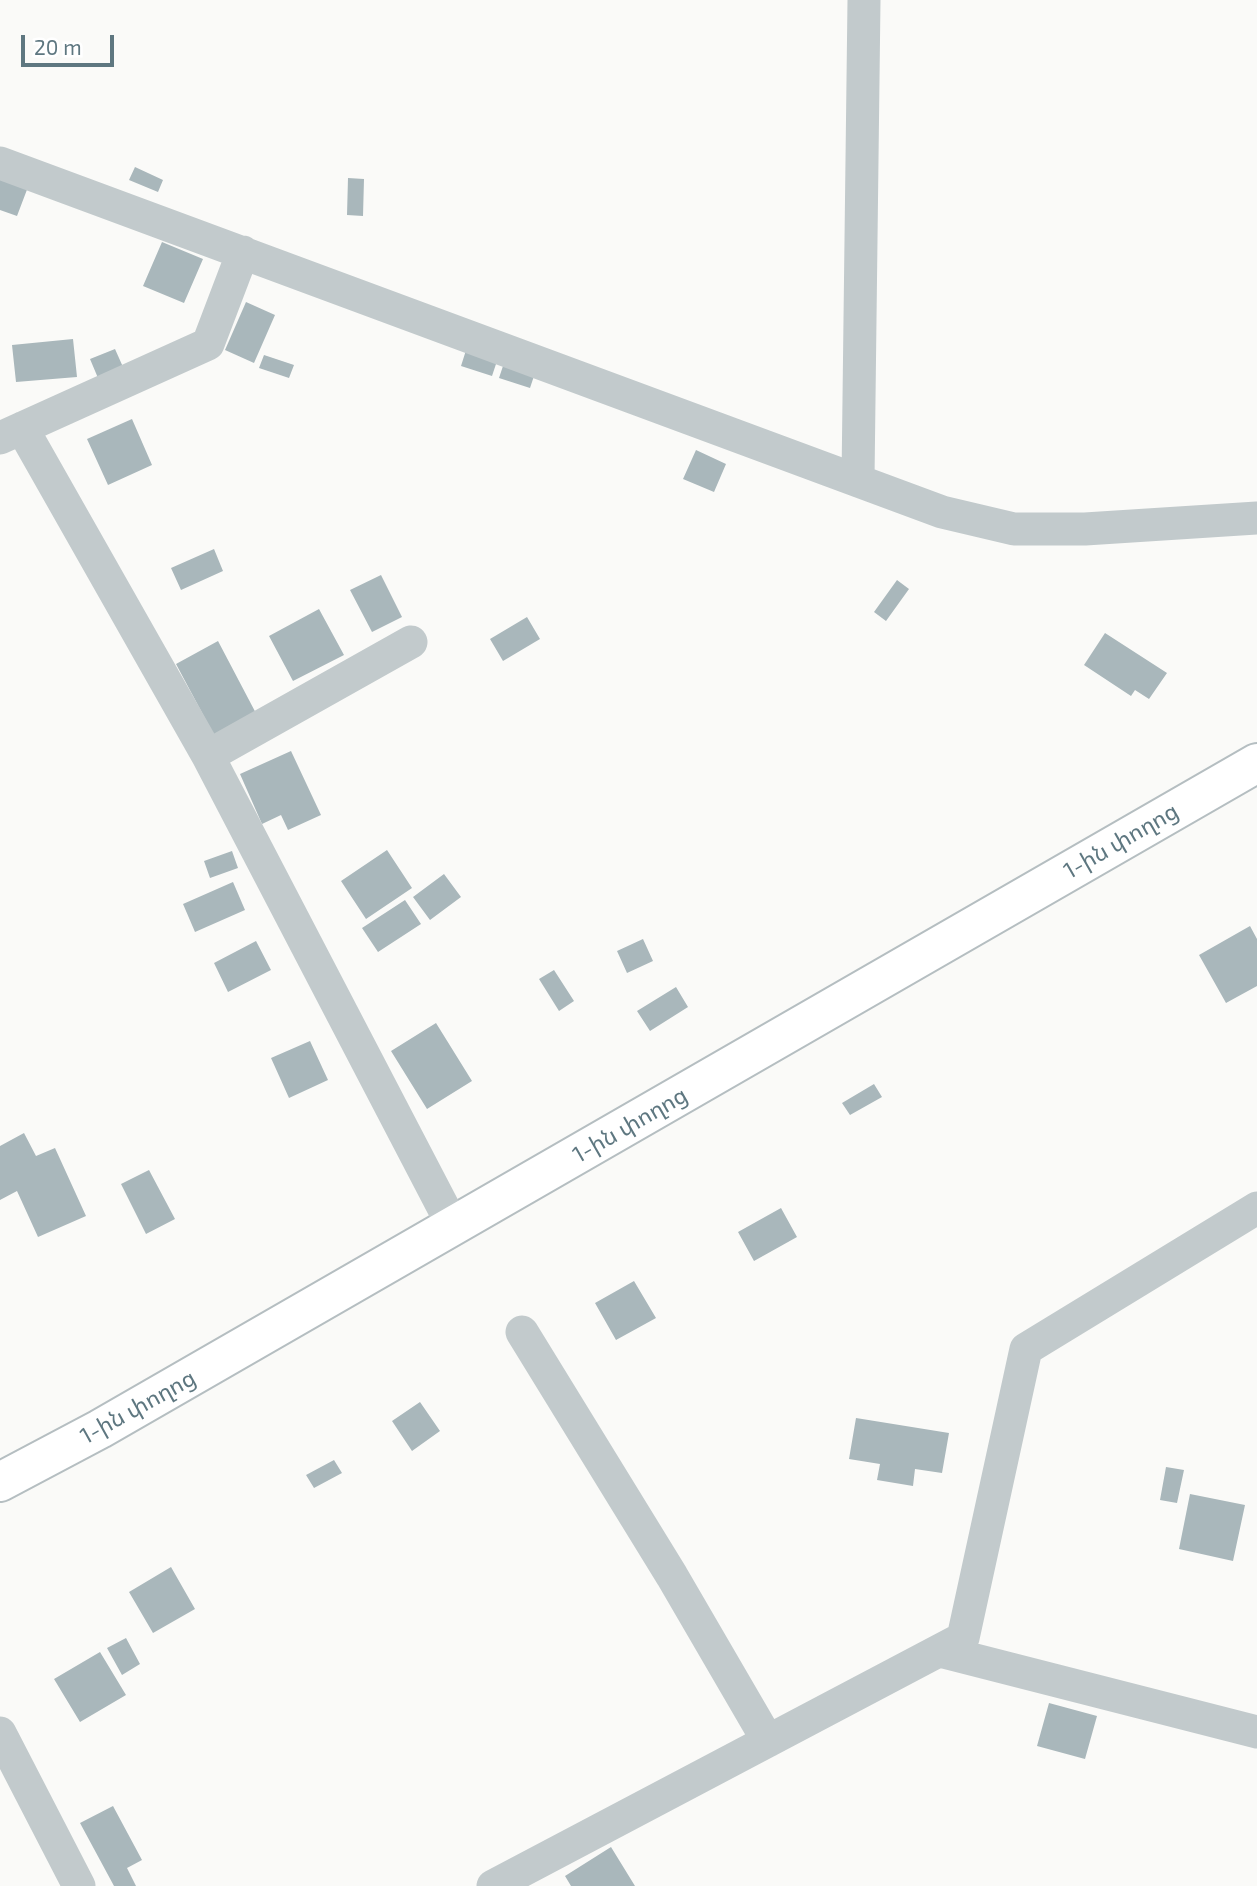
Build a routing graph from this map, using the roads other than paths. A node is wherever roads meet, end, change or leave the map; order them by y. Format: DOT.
graph roads {
  1 [pos="864,0"];
  2 [pos="0,163"];
  3 [pos="243,252"];
  4 [pos="11,433"];
  5 [pos="858,478"];
  6 [pos="1257,518"];
  7 [pos="411,642"];
  8 [pos="208,756"];
  9 [pos="1257,763"];
  10 [pos="1257,1208"];
  11 [pos="453,1226"];
  12 [pos="522,1332"];
  13 [pos="0,1482"];
  14 [pos="940,1651"];
  15 [pos="1257,1732"];
  16 [pos="0,1733"];
  17 [pos="768,1741"];
  18 [pos="79,1886"];
  19 [pos="493,1886"];
  1 -- 5 [label="street"];
  2 -- 3 [label="street"];
  3 -- 4 [label="street"];
  3 -- 5 [label="street"];
  4 -- 8 [label="street"];
  5 -- 6 [label="street"];
  7 -- 8 [label="street"];
  8 -- 11 [label="street"];
  9 -- 11 [label="main road, 1-ին փողոց"];
  10 -- 14 [label="street"];
  11 -- 13 [label="main road, 1-ին փողոց"];
  12 -- 17 [label="street"];
  14 -- 15 [label="street"];
  14 -- 17 [label="street"];
  16 -- 18 [label="street"];
  17 -- 19 [label="street"];
}
